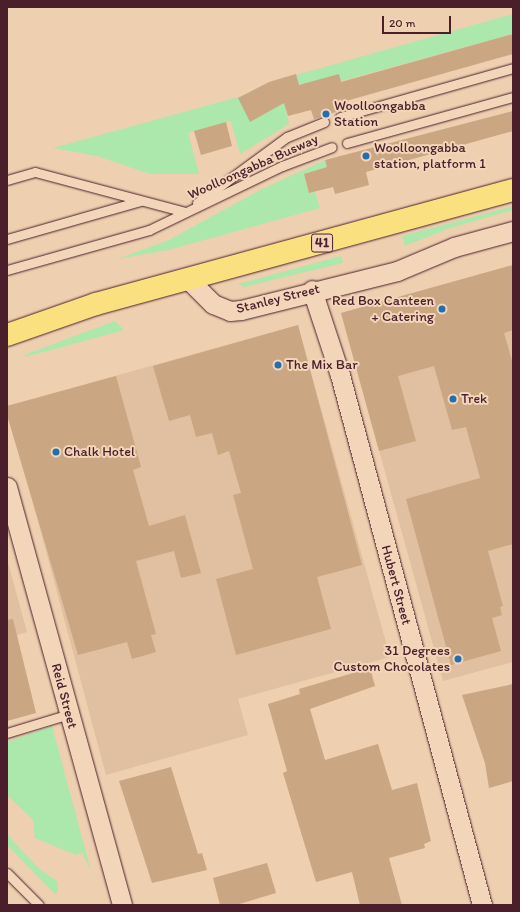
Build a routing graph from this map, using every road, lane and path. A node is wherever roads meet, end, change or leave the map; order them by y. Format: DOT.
graph roads {
  1 [pos="513,68"];
  2 [pos="513,97"];
  3 [pos="340,117"];
  4 [pos="324,122"];
  5 [pos="347,143"];
  6 [pos="332,147"];
  7 [pos="7,180"];
  8 [pos="513,190"];
  9 [pos="141,200"];
  10 [pos="185,212"];
  11 [pos="513,231"];
  12 [pos="7,239"];
  13 [pos="7,270"];
  14 [pos="189,280"];
  15 [pos="312,290"];
  16 [pos="7,335"];
  17 [pos="7,486"];
  18 [pos="69,714"];
  19 [pos="7,733"];
  20 [pos="7,872"];
  21 [pos="39,905"];
  22 [pos="122,905"];
  23 [pos="482,905"];
  1 -- 3 [label="lane"];
  2 -- 5 [label="lane"];
  4 -- 10 [label="lane, Woolloongabba Busway"];
  6 -- 10 [label="lane, Woolloongabba Busway"];
  7 -- 9 [label="lane"];
  8 -- 14 [label="main road, 41"];
  9 -- 10 [label="lane"];
  9 -- 12 [label="lane"];
  10 -- 13 [label="lane, Woolloongabba Busway"];
  11 -- 15 [label="street, Stanley Street"];
  14 -- 15 [label="street, Stanley Street"];
  14 -- 16 [label="main road, 41"];
  15 -- 23 [label="street, Hubert Street"];
  17 -- 18 [label="street, Reid Street"];
  18 -- 19 [label="lane"];
  18 -- 22 [label="street, Reid Street"];
  20 -- 21 [label="lane"];
}
